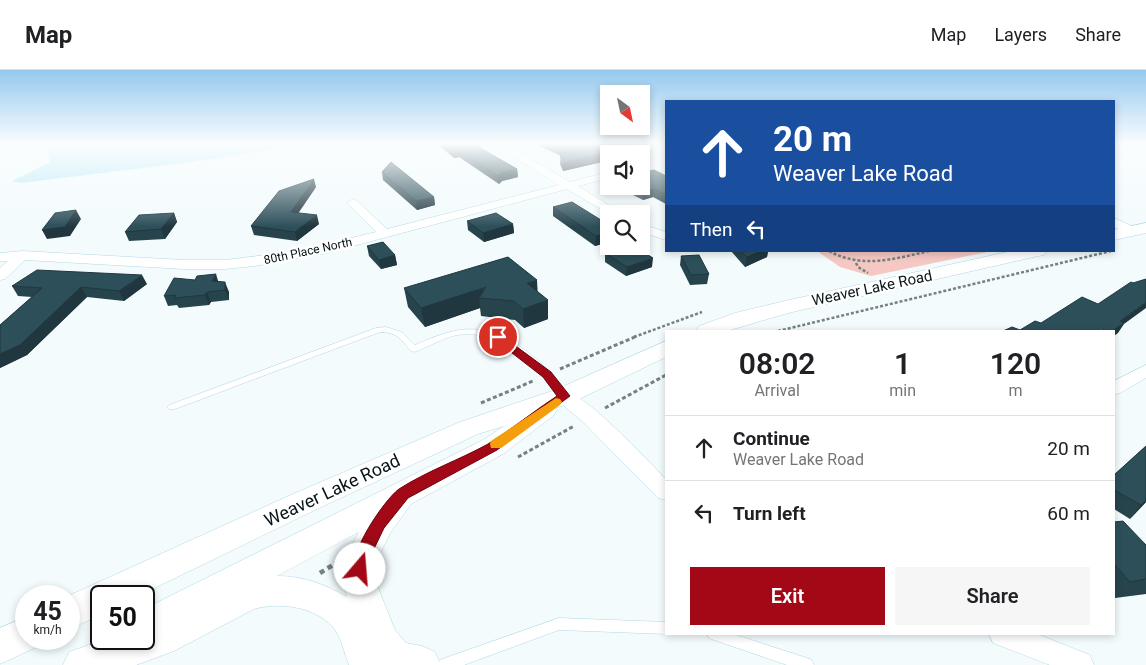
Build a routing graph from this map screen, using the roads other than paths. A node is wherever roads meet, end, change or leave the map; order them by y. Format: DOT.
graph roads {
  1 [pos="545,172"];
  2 [pos="600,177"];
  3 [pos="569,186"];
  4 [pos="353,202"];
  5 [pos="602,205"];
  6 [pos="1115,222"];
  7 [pos="1139,229"];
  8 [pos="650,231"];
  9 [pos="384,234"];
  10 [pos="1115,235"];
  11 [pos="665,236"];
  12 [pos="1033,252"];
  13 [pos="23,256"];
  14 [pos="0,257"];
  15 [pos="0,276"];
  16 [pos="710,330"];
  17 [pos="665,348"];
  18 [pos="1146,370"];
  19 [pos="1115,388"];
  20 [pos="564,396"];
  21 [pos="172,407"];
  22 [pos="665,491"];
  23 [pos="403,494"];
  24 [pos="128,585"];
  25 [pos="155,622"];
  26 [pos="665,628"];
  27 [pos="717,635"];
  28 [pos="1005,635"];
  29 [pos="15,639"];
  30 [pos="0,646"];
  31 [pos="100,650"];
  32 [pos="70,665"];
  33 [pos="82,665"];
  34 [pos="368,665"];
  35 [pos="422,665"];
  36 [pos="445,665"];
  37 [pos="807,665"];
  38 [pos="1080,665"];
  1 -- 3 [label="street"];
  2 -- 3 [label="street, 80th Place North"];
  3 -- 5 [label="street"];
  3 -- 9 [label="street, 80th Place North"];
  4 -- 9 [label="street"];
  6 -- 7 [label="street"];
  7 -- 10 [label="main road"];
  8 -- 11 [label="street"];
  9 -- 13 [label="street, 80th Place North"];
  12 -- 16 [label="main road, Weaver Lake Road"];
  13 -- 14 [label="street, 80th Place North"];
  13 -- 15 [label="street"];
  17 -- 20 [label="main road, Weaver Lake Road"];
  18 -- 19 [label="street"];
  20 -- 21 [label="lane"];
  20 -- 22 [label="street"];
  20 -- 23 [label="main road, Weaver Lake Road"];
  20 -- 24 [label="main road, Weaver Lake Road"];
  23 -- 25 [label="main road, Weaver Lake Road"];
  23 -- 35 [label="main road"];
  26 -- 36 [label="lane"];
  27 -- 37 [label="lane"];
  28 -- 38 [label="street"];
  29 -- 30 [label="main road"];
  31 -- 32 [label="main road"];
  33 -- 34 [label="main road"];
}
